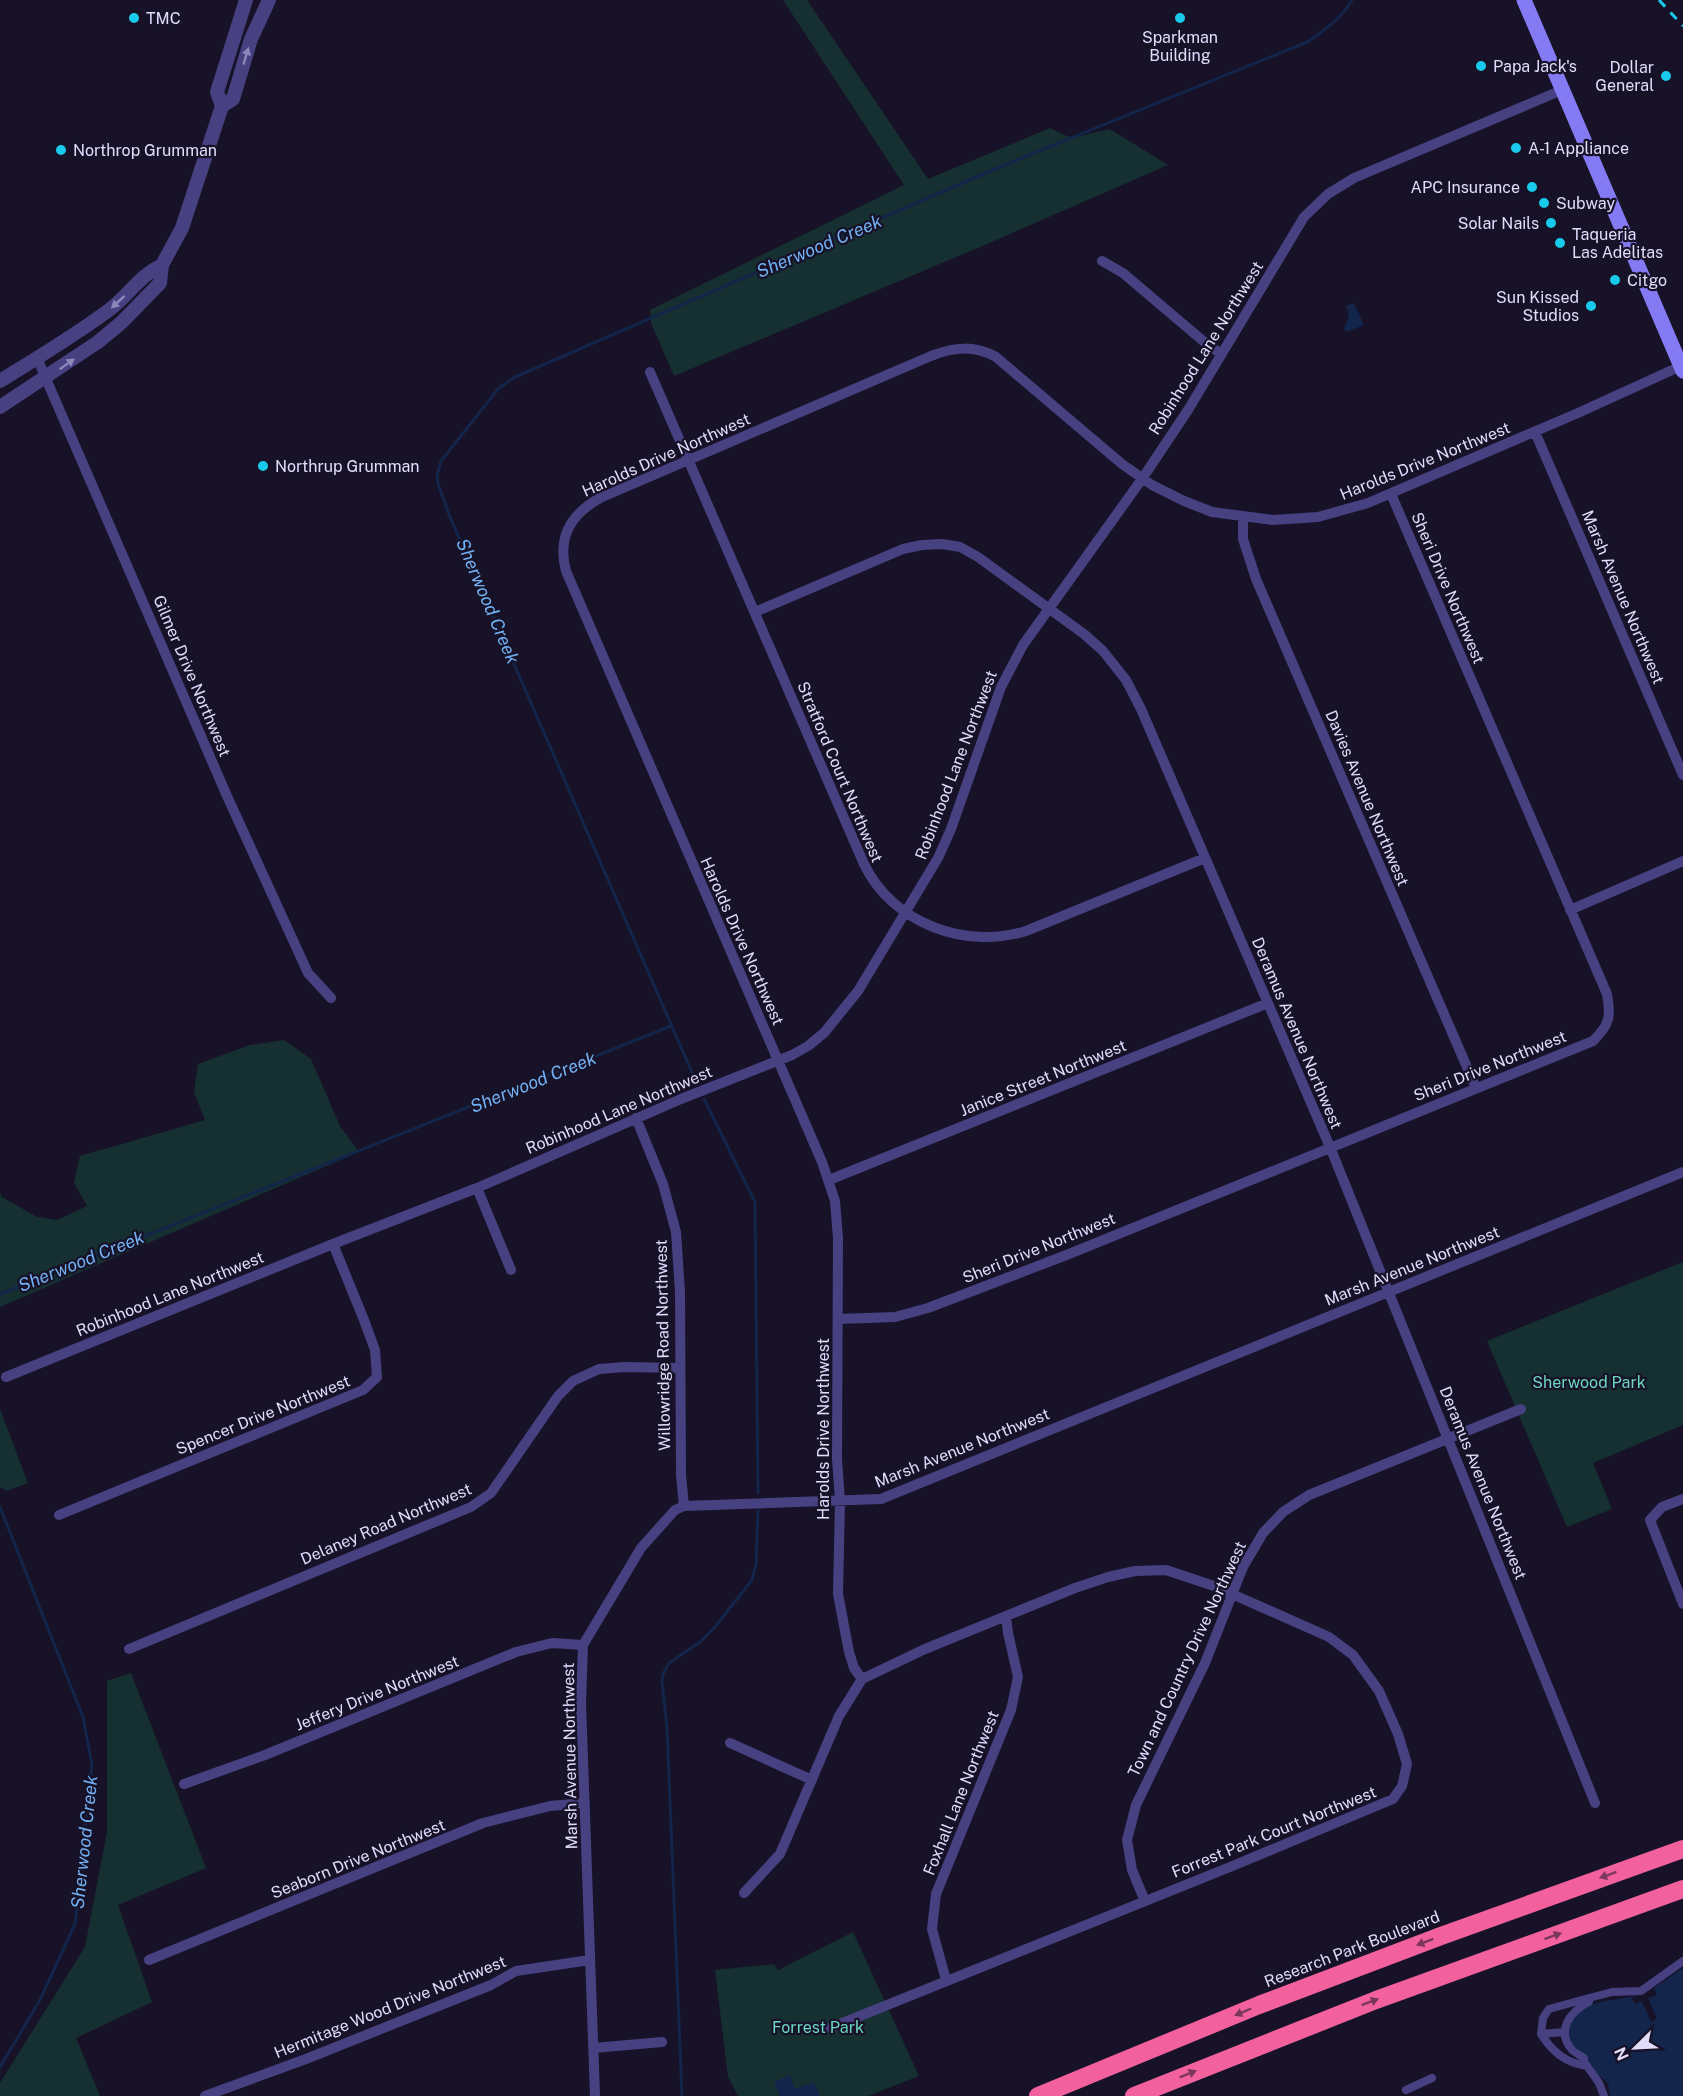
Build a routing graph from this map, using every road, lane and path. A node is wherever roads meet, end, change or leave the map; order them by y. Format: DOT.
graph roads {
  1 [pos="246,0"];
  2 [pos="269,0"];
  3 [pos="1524,0"];
  4 [pos="1562,90"];
  5 [pos="222,106"];
  6 [pos="1102,261"];
  7 [pos="162,265"];
  8 [pos="1222,354"];
  9 [pos="37,358"];
  10 [pos="1682,369"];
  11 [pos="650,372"];
  12 [pos="46,378"];
  13 [pos="0,381"];
  14 [pos="0,407"];
  15 [pos="1535,432"];
  16 [pos="689,461"];
  17 [pos="1142,478"];
  18 [pos="1391,494"];
  19 [pos="1244,518"];
  20 [pos="1048,609"];
  21 [pos="755,612"];
  22 [pos="1683,775"];
  23 [pos="1205,858"];
  24 [pos="1683,861"];
  25 [pos="1570,910"];
  26 [pos="906,912"];
  27 [pos="331,998"];
  28 [pos="1268,1003"];
  29 [pos="778,1061"];
  30 [pos="1476,1088"];
  31 [pos="636,1118"];
  32 [pos="1330,1147"];
  33 [pos="1683,1172"];
  34 [pos="829,1180"];
  35 [pos="477,1188"];
  36 [pos="333,1244"];
  37 [pos="511,1270"];
  38 [pos="1389,1292"];
  39 [pos="838,1319"];
  40 [pos="680,1368"];
  41 [pos="6,1377"];
  42 [pos="1521,1409"];
  43 [pos="1448,1438"];
  44 [pos="1683,1499"];
  45 [pos="840,1501"];
  46 [pos="684,1506"];
  47 [pos="60,1515"];
  48 [pos="1232,1595"];
  49 [pos="1683,1604"];
  50 [pos="1006,1617"];
  51 [pos="583,1645"];
  52 [pos="129,1649"];
  53 [pos="862,1679"];
  54 [pos="730,1743"];
  55 [pos="812,1780"];
  56 [pos="184,1784"];
  57 [pos="585,1803"];
  58 [pos="1595,1803"];
  59 [pos="1683,1839"];
  60 [pos="1683,1849"];
  61 [pos="1649,1860"];
  62 [pos="1683,1889"];
  63 [pos="744,1893"];
  64 [pos="1145,1901"];
  65 [pos="149,1960"];
  66 [pos="590,1960"];
  67 [pos="1683,1961"];
  68 [pos="946,1980"];
  69 [pos="1589,1998"];
  70 [pos="830,2028"];
  71 [pos="1565,2032"];
  72 [pos="1541,2034"];
  73 [pos="662,2042"];
  74 [pos="594,2048"];
  75 [pos="1585,2062"];
  76 [pos="1432,2078"];
  77 [pos="1406,2090"];
  78 [pos="205,2096"];
  79 [pos="595,2096"];
  80 [pos="1038,2096"];
  81 [pos="1134,2096"];
  82 [pos="1604,2096"];
  1 -- 5 [label="street"];
  5 -- 2 [label="street, one-way"];
  3 -- 4 [label="main road"];
  4 -- 8 [label="street, Robinhood Lane Northwest"];
  4 -- 10 [label="main road"];
  5 -- 7 [label="street"];
  6 -- 8 [label="street"];
  7 -- 9 [label="street, one-way"];
  12 -- 7 [label="street, one-way"];
  8 -- 17 [label="street, Robinhood Lane Northwest"];
  9 -- 12 [label="street, Gilmer Drive Northwest"];
  9 -- 13 [label="street"];
  10 -- 15 [label="street, Harolds Drive Northwest"];
  11 -- 16 [label="street, Stratford Court Northwest"];
  12 -- 14 [label="street"];
  12 -- 27 [label="street, Gilmer Drive Northwest"];
  15 -- 18 [label="street, Harolds Drive Northwest"];
  15 -- 22 [label="street, Marsh Avenue Northwest"];
  16 -- 17 [label="street, Harolds Drive Northwest"];
  16 -- 21 [label="street, Stratford Court Northwest"];
  16 -- 29 [label="street, Harolds Drive Northwest"];
  17 -- 19 [label="street, Harolds Drive Northwest"];
  17 -- 20 [label="street, Robinhood Lane Northwest"];
  18 -- 19 [label="street, Harolds Drive Northwest"];
  18 -- 25 [label="street, Sheri Drive Northwest"];
  19 -- 30 [label="street, Davies Avenue Northwest"];
  20 -- 21 [label="street, Deramus Avenue Northwest"];
  20 -- 23 [label="street, Deramus Avenue Northwest"];
  20 -- 26 [label="street, Robinhood Lane Northwest"];
  21 -- 26 [label="street, Stratford Court Northwest"];
  23 -- 26 [label="street, Stratford Court Northwest"];
  23 -- 28 [label="street, Deramus Avenue Northwest"];
  24 -- 25 [label="street"];
  25 -- 30 [label="street, Sheri Drive Northwest"];
  26 -- 29 [label="street, Robinhood Lane Northwest"];
  28 -- 32 [label="street, Deramus Avenue Northwest"];
  28 -- 34 [label="street, Janice Street Northwest"];
  29 -- 31 [label="street, Robinhood Lane Northwest"];
  29 -- 34 [label="street, Harolds Drive Northwest"];
  30 -- 32 [label="street, Sheri Drive Northwest"];
  31 -- 35 [label="street, Robinhood Lane Northwest"];
  31 -- 40 [label="street, Willowridge Road Northwest"];
  32 -- 38 [label="street, Deramus Avenue Northwest"];
  32 -- 39 [label="street, Sheri Drive Northwest"];
  33 -- 38 [label="street, Marsh Avenue Northwest"];
  34 -- 39 [label="street, Harolds Drive Northwest"];
  35 -- 36 [label="street, Robinhood Lane Northwest"];
  35 -- 37 [label="street"];
  36 -- 41 [label="street, Robinhood Lane Northwest"];
  36 -- 47 [label="street, Spencer Drive Northwest"];
  38 -- 43 [label="street, Deramus Avenue Northwest"];
  38 -- 45 [label="street, Marsh Avenue Northwest"];
  39 -- 45 [label="street, Harolds Drive Northwest"];
  40 -- 46 [label="street, Willowridge Road Northwest"];
  40 -- 52 [label="street, Delaney Road Northwest"];
  42 -- 43 [label="street, Town and Country Drive Northwest"];
  43 -- 48 [label="street, Town and Country Drive Northwest"];
  43 -- 58 [label="street, Deramus Avenue Northwest"];
  44 -- 49 [label="street"];
  45 -- 46 [label="street, Marsh Avenue Northwest"];
  45 -- 53 [label="street, Harolds Drive Northwest"];
  46 -- 51 [label="street, Marsh Avenue Northwest"];
  48 -- 50 [label="street, Forrest Park Court Northwest"];
  48 -- 64 [label="street, Town and Country Drive Northwest"];
  48 -- 64 [label="street, Forrest Park Court Northwest"];
  50 -- 53 [label="street, Forrest Park Court Northwest"];
  50 -- 68 [label="street, Foxhall Lane Northwest"];
  51 -- 56 [label="street, Jeffery Drive Northwest"];
  51 -- 57 [label="street, Marsh Avenue Northwest"];
  53 -- 55 [label="street"];
  54 -- 55 [label="street"];
  55 -- 63 [label="street"];
  57 -- 65 [label="street, Seaborn Drive Northwest"];
  57 -- 66 [label="street, Marsh Avenue Northwest"];
  59 -- 61 [label="highway"];
  60 -- 61 [label="highway, Research Park Boulevard"];
  61 -- 80 [label="highway, Research Park Boulevard, one-way"];
  81 -- 62 [label="highway, one-way"];
  64 -- 68 [label="street, Forrest Park Court Northwest"];
  66 -- 74 [label="street, Marsh Avenue Northwest"];
  66 -- 78 [label="street, Hermitage Wood Drive Northwest"];
  67 -- 69 [label="street"];
  68 -- 70 [label="street, Forrest Park Court Northwest"];
  69 -- 71 [label="street"];
  69 -- 72 [label="street"];
  71 -- 72 [label="street"];
  71 -- 75 [label="street"];
  72 -- 75 [label="street"];
  73 -- 74 [label="street"];
  74 -- 79 [label="street, Marsh Avenue Northwest"];
  75 -- 82 [label="street"];
  76 -- 77 [label="street"];
}
